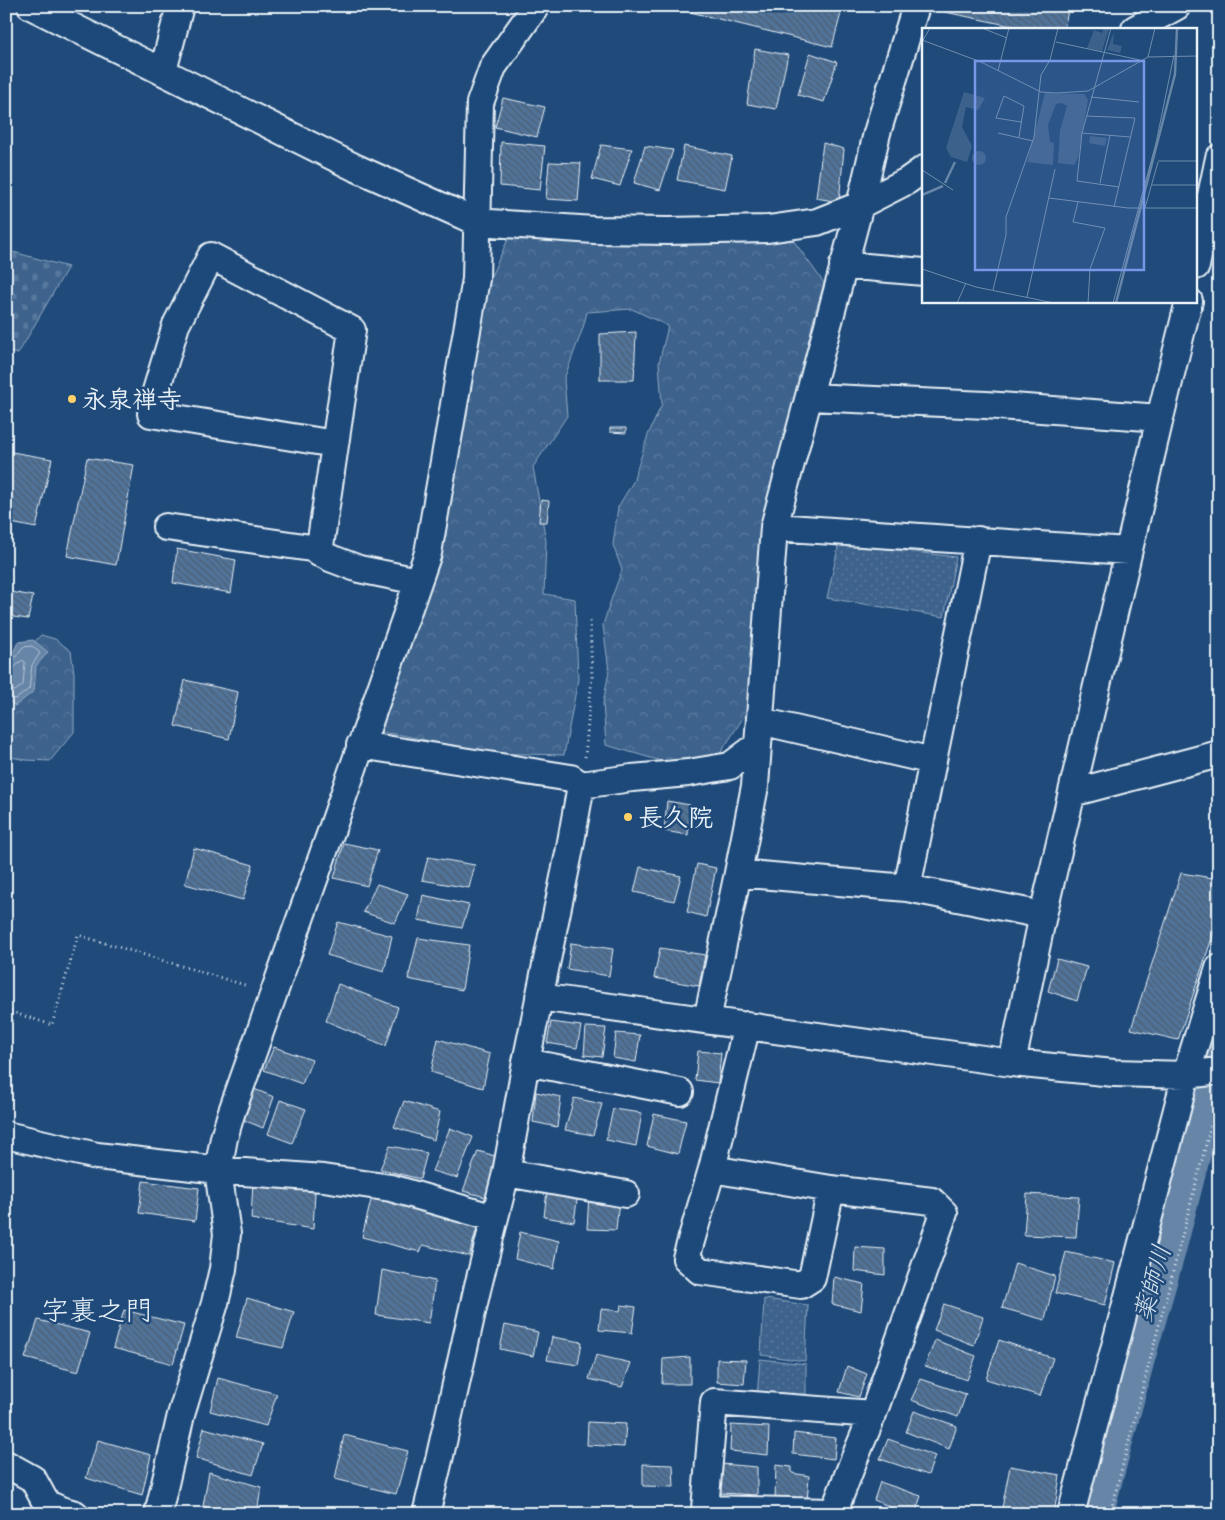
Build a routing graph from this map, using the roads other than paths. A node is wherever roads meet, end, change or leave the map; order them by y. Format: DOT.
graph roads {
  1 [pos="31,6"];
  2 [pos="180,6"];
  3 [pos="536,6"];
  4 [pos="916,6"];
  5 [pos="1177,6"];
  6 [pos="1137,28"];
  7 [pos="162,72"];
  8 [pos="1219,158"];
  9 [pos="922,170"];
  10 [pos="860,205"];
  11 [pos="477,222"];
  12 [pos="1198,257"];
  13 [pos="843,265"];
  14 [pos="922,272"];
  15 [pos="1189,302"];
  16 [pos="809,397"];
  17 [pos="1160,418"];
  18 [pos="335,444"];
  19 [pos="166,527"];
  20 [pos="774,527"];
  21 [pos="978,540"];
  22 [pos="1128,551"];
  23 [pos="319,553"];
  24 [pos="418,581"];
  25 [pos="759,734"];
  26 [pos="360,745"];
  27 [pos="1219,754"];
  28 [pos="933,761"];
  29 [pos="581,784"];
  30 [pos="1072,793"];
  31 [pos="738,873"];
  32 [pos="907,888"];
  33 [pos="1043,915"];
  34 [pos="1219,968"];
  35 [pos="540,997"];
  36 [pos="707,1020"];
  37 [pos="746,1025"];
  38 [pos="526,1062"];
  39 [pos="1012,1063"];
  40 [pos="1219,1071"];
  41 [pos="1186,1075"];
  42 [pos="680,1092"];
  43 [pos="6,1135"];
  44 [pos="712,1169"];
  45 [pos="218,1170"];
  46 [pos="506,1174"];
  47 [pos="830,1189"];
  48 [pos="626,1194"];
  49 [pos="494,1218"];
  50 [pos="873,1414"];
  51 [pos="6,1464"];
  52 [pos="833,1513"];
  53 [pos="75,1514"];
  54 [pos="158,1514"];
  55 [pos="426,1514"];
  56 [pos="1071,1514"];
  1 -- 7 [label="street"];
  2 -- 7 [label="street"];
  3 -- 11 [label="street"];
  4 -- 10 [label="street"];
  5 -- 6 [label="street"];
  7 -- 11 [label="street"];
  8 -- 12 [label="street"];
  9 -- 10 [label="street"];
  10 -- 11 [label="street"];
  10 -- 13 [label="street"];
  11 -- 24 [label="street"];
  13 -- 14 [label="street"];
  13 -- 16 [label="street"];
  15 -- 17 [label="street"];
  16 -- 17 [label="street"];
  16 -- 20 [label="street"];
  17 -- 22 [label="street"];
  18 -- 18 [label="street"];
  18 -- 23 [label="street"];
  19 -- 23 [label="street"];
  20 -- 21 [label="street"];
  20 -- 25 [label="street"];
  21 -- 22 [label="street"];
  21 -- 28 [label="street"];
  22 -- 30 [label="street"];
  23 -- 24 [label="street"];
  24 -- 26 [label="street"];
  25 -- 28 [label="street"];
  25 -- 29 [label="street"];
  25 -- 31 [label="street"];
  26 -- 29 [label="street"];
  26 -- 45 [label="street"];
  27 -- 30 [label="street"];
  28 -- 32 [label="street"];
  29 -- 35 [label="street"];
  30 -- 33 [label="street"];
  31 -- 32 [label="street"];
  31 -- 36 [label="street"];
  32 -- 33 [label="street"];
  33 -- 39 [label="street"];
  34 -- 41 [label="street"];
  35 -- 36 [label="street"];
  35 -- 38 [label="street"];
  36 -- 37 [label="street"];
  37 -- 39 [label="street"];
  37 -- 44 [label="street"];
  38 -- 42 [label="street"];
  38 -- 46 [label="street"];
  39 -- 41 [label="street"];
  40 -- 41 [label="street"];
  41 -- 56 [label="street"];
  43 -- 45 [label="street"];
  44 -- 47 [label="street"];
  44 -- 47 [label="street"];
  45 -- 49 [label="street"];
  45 -- 54 [label="street"];
  46 -- 48 [label="street"];
  46 -- 49 [label="street"];
  47 -- 50 [label="street"];
  49 -- 55 [label="street"];
  50 -- 52 [label="street"];
  50 -- 52 [label="street"];
  51 -- 53 [label="street"];
}
